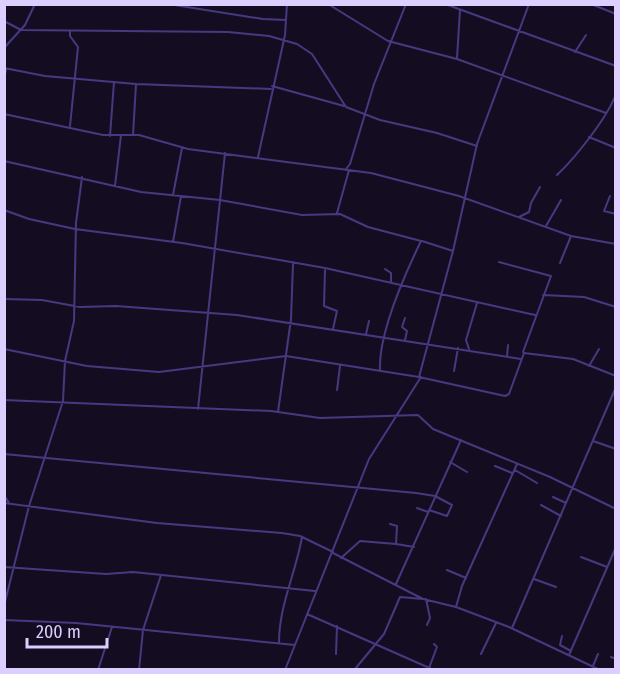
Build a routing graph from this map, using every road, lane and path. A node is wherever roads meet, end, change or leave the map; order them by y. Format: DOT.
graph roads {
  1 [pos="34,4"];
  2 [pos="168,4"];
  3 [pos="286,4"];
  4 [pos="328,4"];
  5 [pos="406,4"];
  6 [pos="445,4"];
  7 [pos="529,4"];
  8 [pos="591,4"];
  9 [pos="460,10"];
  10 [pos="615,14"];
  11 [pos="286,20"];
  12 [pos="4,21"];
  13 [pos="21,30"];
  14 [pos="70,31"];
  15 [pos="520,31"];
  16 [pos="586,35"];
  17 [pos="284,40"];
  18 [pos="392,42"];
  19 [pos="4,48"];
  20 [pos="575,52"];
  21 [pos="457,59"];
  22 [pos="615,66"];
  23 [pos="5,69"];
  24 [pos="502,75"];
  25 [pos="75,79"];
  26 [pos="4,80"];
  27 [pos="114,82"];
  28 [pos="136,84"];
  29 [pos="272,88"];
  30 [pos="615,94"];
  31 [pos="611,106"];
  32 [pos="346,107"];
  33 [pos="615,108"];
  34 [pos="606,113"];
  35 [pos="4,114"];
  36 [pos="366,114"];
  37 [pos="69,126"];
  38 [pos="120,135"];
  39 [pos="133,135"];
  40 [pos="110,136"];
  41 [pos="589,137"];
  42 [pos="477,146"];
  43 [pos="182,148"];
  44 [pos="615,148"];
  45 [pos="225,153"];
  46 [pos="258,157"];
  47 [pos="4,161"];
  48 [pos="350,164"];
  49 [pos="350,169"];
  50 [pos="557,175"];
  51 [pos="82,177"];
  52 [pos="115,186"];
  53 [pos="540,187"];
  54 [pos="173,195"];
  55 [pos="181,196"];
  56 [pos="610,196"];
  57 [pos="465,198"];
  58 [pos="220,200"];
  59 [pos="561,200"];
  60 [pos="4,210"];
  61 [pos="337,213"];
  62 [pos="615,214"];
  63 [pos="519,217"];
  64 [pos="546,226"];
  65 [pos="75,229"];
  66 [pos="571,236"];
  67 [pos="421,241"];
  68 [pos="173,242"];
  69 [pos="615,244"];
  70 [pos="216,249"];
  71 [pos="453,251"];
  72 [pos="499,262"];
  73 [pos="560,263"];
  74 [pos="293,264"];
  75 [pos="325,268"];
  76 [pos="385,269"];
  77 [pos="391,282"];
  78 [pos="401,285"];
  79 [pos="441,294"];
  80 [pos="543,295"];
  81 [pos="4,299"];
  82 [pos="477,303"];
  83 [pos="75,306"];
  84 [pos="615,307"];
  85 [pos="207,312"];
  86 [pos="535,315"];
  87 [pos="405,318"];
  88 [pos="369,321"];
  89 [pos="290,325"];
  90 [pos="333,329"];
  91 [pos="366,334"];
  92 [pos="386,337"];
  93 [pos="405,340"];
  94 [pos="429,345"];
  95 [pos="508,345"];
  96 [pos="458,348"];
  97 [pos="4,349"];
  98 [pos="469,349"];
  99 [pos="599,350"];
  100 [pos="523,354"];
  101 [pos="286,356"];
  102 [pos="507,356"];
  103 [pos="520,358"];
  104 [pos="65,361"];
  105 [pos="340,365"];
  106 [pos="589,366"];
  107 [pos="202,368"];
  108 [pos="380,371"];
  109 [pos="454,371"];
  110 [pos="615,376"];
  111 [pos="420,377"];
  112 [pos="615,387"];
  113 [pos="337,390"];
  114 [pos="4,400"];
  115 [pos="63,401"];
  116 [pos="198,409"];
  117 [pos="279,412"];
  118 [pos="398,415"];
  119 [pos="462,440"];
  120 [pos="592,441"];
  121 [pos="615,449"];
  122 [pos="4,454"];
  123 [pos="46,457"];
  124 [pos="450,462"];
  125 [pos="517,464"];
  126 [pos="495,466"];
  127 [pos="514,471"];
  128 [pos="467,472"];
  129 [pos="537,483"];
  130 [pos="359,486"];
  131 [pos="571,487"];
  132 [pos="4,495"];
  133 [pos="435,496"];
  134 [pos="553,497"];
  135 [pos="566,503"];
  136 [pos="4,504"];
  137 [pos="9,504"];
  138 [pos="541,505"];
  139 [pos="29,506"];
  140 [pos="417,508"];
  141 [pos="615,509"];
  142 [pos="429,511"];
  143 [pos="561,516"];
  144 [pos="390,524"];
  145 [pos="302,537"];
  146 [pos="396,544"];
  147 [pos="414,547"];
  148 [pos="615,547"];
  149 [pos="333,552"];
  150 [pos="581,557"];
  151 [pos="341,558"];
  152 [pos="4,567"];
  153 [pos="607,567"];
  154 [pos="15,568"];
  155 [pos="447,570"];
  156 [pos="161,575"];
  157 [pos="466,578"];
  158 [pos="534,579"];
  159 [pos="396,584"];
  160 [pos="556,587"];
  161 [pos="288,588"];
  162 [pos="317,591"];
  163 [pos="425,599"];
  164 [pos="4,606"];
  165 [pos="456,607"];
  166 [pos="306,613"];
  167 [pos="4,620"];
  168 [pos="496,623"];
  169 [pos="337,626"];
  170 [pos="427,626"];
  171 [pos="112,627"];
  172 [pos="512,628"];
  173 [pos="143,630"];
  174 [pos="562,636"];
  175 [pos="279,642"];
  176 [pos="376,643"];
  177 [pos="434,644"];
  178 [pos="295,645"];
  179 [pos="570,653"];
  180 [pos="336,654"];
  181 [pos="481,654"];
  182 [pos="598,654"];
  183 [pos="611,657"];
  184 [pos="615,659"];
  185 [pos="593,666"];
  186 [pos="429,668"];
  187 [pos="98,669"];
  188 [pos="139,669"];
  189 [pos="285,669"];
  190 [pos="355,669"];
  191 [pos="434,669"];
  192 [pos="600,669"];
  1 -- 13 [label="street"];
  2 -- 11 [label="street"];
  3 -- 11 [label="street"];
  4 -- 18 [label="street"];
  5 -- 18 [label="street"];
  6 -- 9 [label="street"];
  7 -- 15 [label="street"];
  8 -- 10 [label="street"];
  9 -- 15 [label="street"];
  9 -- 21 [label="street"];
  11 -- 17 [label="street"];
  12 -- 13 [label="street"];
  13 -- 14 [label="street"];
  13 -- 19 [label="street"];
  14 -- 17 [label="street"];
  14 -- 25 [label="street"];
  15 -- 20 [label="street"];
  15 -- 24 [label="street"];
  16 -- 20 [label="street"];
  17 -- 29 [label="street"];
  17 -- 32 [label="street"];
  18 -- 21 [label="street"];
  18 -- 36 [label="street"];
  20 -- 22 [label="street"];
  21 -- 24 [label="street"];
  23 -- 25 [label="street"];
  23 -- 26 [label="street"];
  24 -- 34 [label="street"];
  24 -- 42 [label="street"];
  25 -- 27 [label="street"];
  25 -- 37 [label="street"];
  27 -- 28 [label="street"];
  27 -- 40 [label="street"];
  28 -- 29 [label="street"];
  28 -- 39 [label="street"];
  29 -- 32 [label="street"];
  29 -- 46 [label="street"];
  30 -- 31 [label="street"];
  31 -- 33 [label="street"];
  31 -- 34 [label="street"];
  32 -- 36 [label="street"];
  34 -- 41 [label="street"];
  35 -- 37 [label="street"];
  36 -- 42 [label="street"];
  36 -- 48 [label="street"];
  37 -- 40 [label="street"];
  38 -- 39 [label="street"];
  38 -- 40 [label="street"];
  38 -- 52 [label="street"];
  39 -- 43 [label="street"];
  41 -- 44 [label="street"];
  41 -- 50 [label="street"];
  42 -- 57 [label="street"];
  43 -- 45 [label="street"];
  43 -- 54 [label="street"];
  45 -- 46 [label="street"];
  45 -- 58 [label="street"];
  46 -- 49 [label="street"];
  47 -- 51 [label="street"];
  48 -- 49 [label="street"];
  48 -- 49 [label="street"];
  49 -- 57 [label="street"];
  49 -- 61 [label="street"];
  51 -- 52 [label="street"];
  51 -- 65 [label="street"];
  52 -- 54 [label="street"];
  53 -- 63 [label="street"];
  54 -- 55 [label="street"];
  55 -- 58 [label="street"];
  55 -- 68 [label="street"];
  56 -- 62 [label="street"];
  57 -- 63 [label="street"];
  57 -- 71 [label="street"];
  58 -- 61 [label="street"];
  58 -- 70 [label="street"];
  59 -- 64 [label="street"];
  60 -- 65 [label="street"];
  61 -- 67 [label="street"];
  63 -- 64 [label="street"];
  64 -- 66 [label="street"];
  65 -- 68 [label="street"];
  65 -- 83 [label="street"];
  66 -- 69 [label="street"];
  66 -- 73 [label="street"];
  67 -- 71 [label="street"];
  67 -- 78 [label="street"];
  68 -- 70 [label="street"];
  70 -- 74 [label="street"];
  70 -- 85 [label="street"];
  71 -- 79 [label="street"];
  72 -- 80 [label="street"];
  74 -- 75 [label="street"];
  74 -- 89 [label="street"];
  75 -- 77 [label="street"];
  75 -- 90 [label="street"];
  76 -- 77 [label="street"];
  77 -- 78 [label="street"];
  78 -- 79 [label="street"];
  78 -- 92 [label="street"];
  79 -- 82 [label="street"];
  79 -- 94 [label="street"];
  80 -- 84 [label="street"];
  80 -- 86 [label="street"];
  81 -- 83 [label="street"];
  82 -- 86 [label="street"];
  82 -- 98 [label="street"];
  83 -- 85 [label="street"];
  83 -- 104 [label="street"];
  85 -- 89 [label="street"];
  85 -- 107 [label="street"];
  86 -- 100 [label="street"];
  87 -- 93 [label="street"];
  88 -- 91 [label="street"];
  89 -- 90 [label="street"];
  89 -- 101 [label="street"];
  90 -- 91 [label="street"];
  91 -- 92 [label="street"];
  92 -- 93 [label="street"];
  92 -- 108 [label="street"];
  93 -- 94 [label="street"];
  94 -- 96 [label="street"];
  94 -- 111 [label="street"];
  95 -- 102 [label="street"];
  96 -- 98 [label="street"];
  96 -- 109 [label="street"];
  97 -- 104 [label="street"];
  98 -- 102 [label="street"];
  99 -- 106 [label="street"];
  100 -- 103 [label="street"];
  100 -- 106 [label="street"];
  101 -- 105 [label="street"];
  101 -- 107 [label="street"];
  101 -- 117 [label="street"];
  102 -- 103 [label="street"];
  103 -- 111 [label="street"];
  104 -- 107 [label="street"];
  104 -- 115 [label="street"];
  105 -- 108 [label="street"];
  105 -- 113 [label="street"];
  106 -- 110 [label="street"];
  107 -- 116 [label="street"];
  108 -- 111 [label="street"];
  111 -- 118 [label="street"];
  112 -- 120 [label="street"];
  114 -- 115 [label="street"];
  115 -- 116 [label="street"];
  115 -- 123 [label="street"];
  116 -- 117 [label="street"];
  117 -- 118 [label="street"];
  118 -- 119 [label="street"];
  118 -- 130 [label="street"];
  119 -- 124 [label="street"];
  119 -- 125 [label="street"];
  120 -- 121 [label="street"];
  120 -- 131 [label="street"];
  122 -- 123 [label="street"];
  123 -- 130 [label="street"];
  123 -- 139 [label="street"];
  124 -- 128 [label="street"];
  124 -- 133 [label="street"];
  125 -- 127 [label="street"];
  125 -- 131 [label="street"];
  126 -- 127 [label="street"];
  127 -- 129 [label="street"];
  127 -- 157 [label="street"];
  130 -- 133 [label="street"];
  130 -- 149 [label="street"];
  131 -- 135 [label="street"];
  131 -- 141 [label="street"];
  132 -- 137 [label="street"];
  133 -- 142 [label="street"];
  133 -- 142 [label="street"];
  134 -- 135 [label="street"];
  135 -- 143 [label="street"];
  136 -- 137 [label="street"];
  137 -- 139 [label="street"];
  138 -- 143 [label="street"];
  139 -- 145 [label="street"];
  139 -- 154 [label="street"];
  140 -- 142 [label="street"];
  142 -- 147 [label="street"];
  143 -- 158 [label="street"];
  144 -- 146 [label="street"];
  145 -- 149 [label="street"];
  145 -- 161 [label="street"];
  146 -- 147 [label="street"];
  146 -- 151 [label="street"];
  147 -- 159 [label="street"];
  148 -- 153 [label="street"];
  149 -- 151 [label="street"];
  149 -- 162 [label="street"];
  150 -- 153 [label="street"];
  151 -- 159 [label="street"];
  152 -- 154 [label="street"];
  153 -- 179 [label="street"];
  154 -- 156 [label="street"];
  154 -- 164 [label="street"];
  155 -- 157 [label="street"];
  156 -- 161 [label="street"];
  156 -- 173 [label="street"];
  157 -- 165 [label="street"];
  158 -- 160 [label="street"];
  158 -- 172 [label="street"];
  159 -- 163 [label="street"];
  161 -- 162 [label="street"];
  161 -- 175 [label="street"];
  162 -- 166 [label="street"];
  163 -- 165 [label="street"];
  163 -- 170 [label="street"];
  163 -- 176 [label="street"];
  165 -- 168 [label="street"];
  166 -- 169 [label="street"];
  166 -- 178 [label="street"];
  167 -- 171 [label="street"];
  168 -- 172 [label="street"];
  168 -- 181 [label="street"];
  169 -- 176 [label="street"];
  169 -- 180 [label="street"];
  171 -- 173 [label="street"];
  171 -- 187 [label="street"];
  172 -- 179 [label="street"];
  173 -- 175 [label="street"];
  173 -- 188 [label="street"];
  174 -- 179 [label="street"];
  175 -- 178 [label="street"];
  176 -- 186 [label="street"];
  176 -- 190 [label="street"];
  177 -- 186 [label="street"];
  178 -- 189 [label="street"];
  179 -- 185 [label="street"];
  182 -- 185 [label="street"];
  183 -- 184 [label="street"];
  185 -- 192 [label="street"];
  186 -- 191 [label="street"];
}
